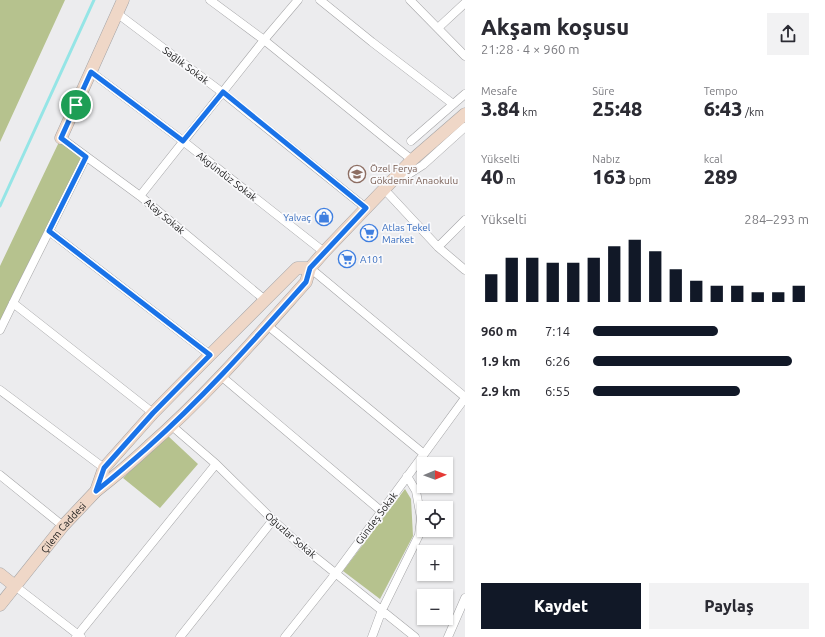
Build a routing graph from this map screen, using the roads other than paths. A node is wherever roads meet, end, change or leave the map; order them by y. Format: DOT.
graph roads {
  1 [pos="123,0"];
  2 [pos="210,0"];
  3 [pos="298,0"];
  4 [pos="320,0"];
  5 [pos="410,0"];
  6 [pos="465,3"];
  7 [pos="118,14"];
  8 [pos="438,28"];
  9 [pos="264,40"];
  10 [pos="465,56"];
  11 [pos="91,72"];
  12 [pos="223,92"];
  13 [pos="465,94"];
  14 [pos="453,104"];
  15 [pos="465,114"];
  16 [pos="465,127"];
  17 [pos="61,138"];
  18 [pos="183,141"];
  19 [pos="410,141"];
  20 [pos="86,157"];
  21 [pos="414,158"];
  22 [pos="397,176"];
  23 [pos="384,189"];
  24 [pos="140,196"];
  25 [pos="366,208"];
  26 [pos="465,220"];
  27 [pos="49,231"];
  28 [pos="438,246"];
  29 [pos="324,252"];
  30 [pos="310,268"];
  31 [pos="465,270"];
  32 [pos="265,300"];
  33 [pos="13,303"];
  34 [pos="267,325"];
  35 [pos="0,330"];
  36 [pos="210,355"];
  37 [pos="221,376"];
  38 [pos="0,390"];
  39 [pos="465,397"];
  40 [pos="153,413"];
  41 [pos="172,426"];
  42 [pos="424,454"];
  43 [pos="216,464"];
  44 [pos="104,468"];
  45 [pos="0,475"];
  46 [pos="408,476"];
  47 [pos="96,491"];
  48 [pos="381,511"];
  49 [pos="272,520"];
  50 [pos="63,526"];
  51 [pos="336,573"];
  52 [pos="0,574"];
  53 [pos="15,586"];
  54 [pos="465,598"];
  55 [pos="0,605"];
  56 [pos="382,610"];
  57 [pos="78,636"];
  58 [pos="180,637"];
  59 [pos="285,637"];
  60 [pos="372,637"];
  61 [pos="415,637"];
  62 [pos="448,637"];
  1 -- 7 [label="main road"];
  2 -- 9 [label="street"];
  3 -- 9 [label="street"];
  4 -- 14 [label="street"];
  5 -- 8 [label="street"];
  6 -- 8 [label="street"];
  7 -- 11 [label="main road"];
  7 -- 12 [label="street, Sağlık Sokak"];
  8 -- 10 [label="street"];
  9 -- 12 [label="street"];
  9 -- 21 [label="street"];
  11 -- 17 [label="main road"];
  11 -- 18 [label="street, Akgündüz Sokak"];
  12 -- 18 [label="street"];
  12 -- 25 [label="street, Sağlık Sokak"];
  13 -- 14 [label="street"];
  14 -- 19 [label="street"];
  15 -- 21 [label="main road"];
  16 -- 22 [label="street"];
  17 -- 20 [label="street, Atay Sokak"];
  18 -- 24 [label="street"];
  18 -- 29 [label="street, Akgündüz Sokak"];
  20 -- 24 [label="street, Atay Sokak"];
  20 -- 27 [label="street"];
  21 -- 22 [label="main road"];
  22 -- 23 [label="main road"];
  23 -- 25 [label="main road"];
  23 -- 28 [label="street"];
  24 -- 32 [label="street, Atay Sokak"];
  25 -- 29 [label="main road"];
  26 -- 28 [label="street"];
  27 -- 33 [label="street"];
  27 -- 36 [label="street"];
  28 -- 31 [label="street"];
  29 -- 30 [label="main road"];
  30 -- 32 [label="main road, Çilem Caddesi"];
  30 -- 34 [label="main road"];
  30 -- 39 [label="street"];
  32 -- 36 [label="main road, Çilem Caddesi"];
  33 -- 35 [label="street"];
  33 -- 40 [label="street"];
  34 -- 37 [label="main road"];
  34 -- 42 [label="street"];
  36 -- 40 [label="main road, Çilem Caddesi"];
  37 -- 41 [label="main road"];
  37 -- 48 [label="street"];
  38 -- 44 [label="street"];
  39 -- 42 [label="street, Gündeş Sokak"];
  40 -- 44 [label="main road, Çilem Caddesi"];
  41 -- 43 [label="street, Oğuzlar Sokak"];
  41 -- 47 [label="main road"];
  42 -- 46 [label="street, Gündeş Sokak"];
  43 -- 49 [label="street, Oğuzlar Sokak"];
  43 -- 57 [label="street"];
  44 -- 47 [label="main road, Çilem Caddesi"];
  45 -- 50 [label="street"];
  46 -- 48 [label="street, Gündeş Sokak"];
  46 -- 56 [label="street"];
  47 -- 50 [label="main road, Çilem Caddesi"];
  48 -- 51 [label="street, Gündeş Sokak"];
  49 -- 51 [label="street, Oğuzlar Sokak"];
  49 -- 58 [label="street"];
  50 -- 53 [label="main road, Çilem Caddesi"];
  51 -- 56 [label="street, Oğuzlar Sokak"];
  51 -- 59 [label="street, Gündeş Sokak"];
  52 -- 53 [label="main road"];
  53 -- 55 [label="main road, Çilem Caddesi"];
  53 -- 57 [label="street"];
  54 -- 62 [label="street"];
  56 -- 60 [label="street"];
  56 -- 61 [label="street, Oğuzlar Sokak"];
}
